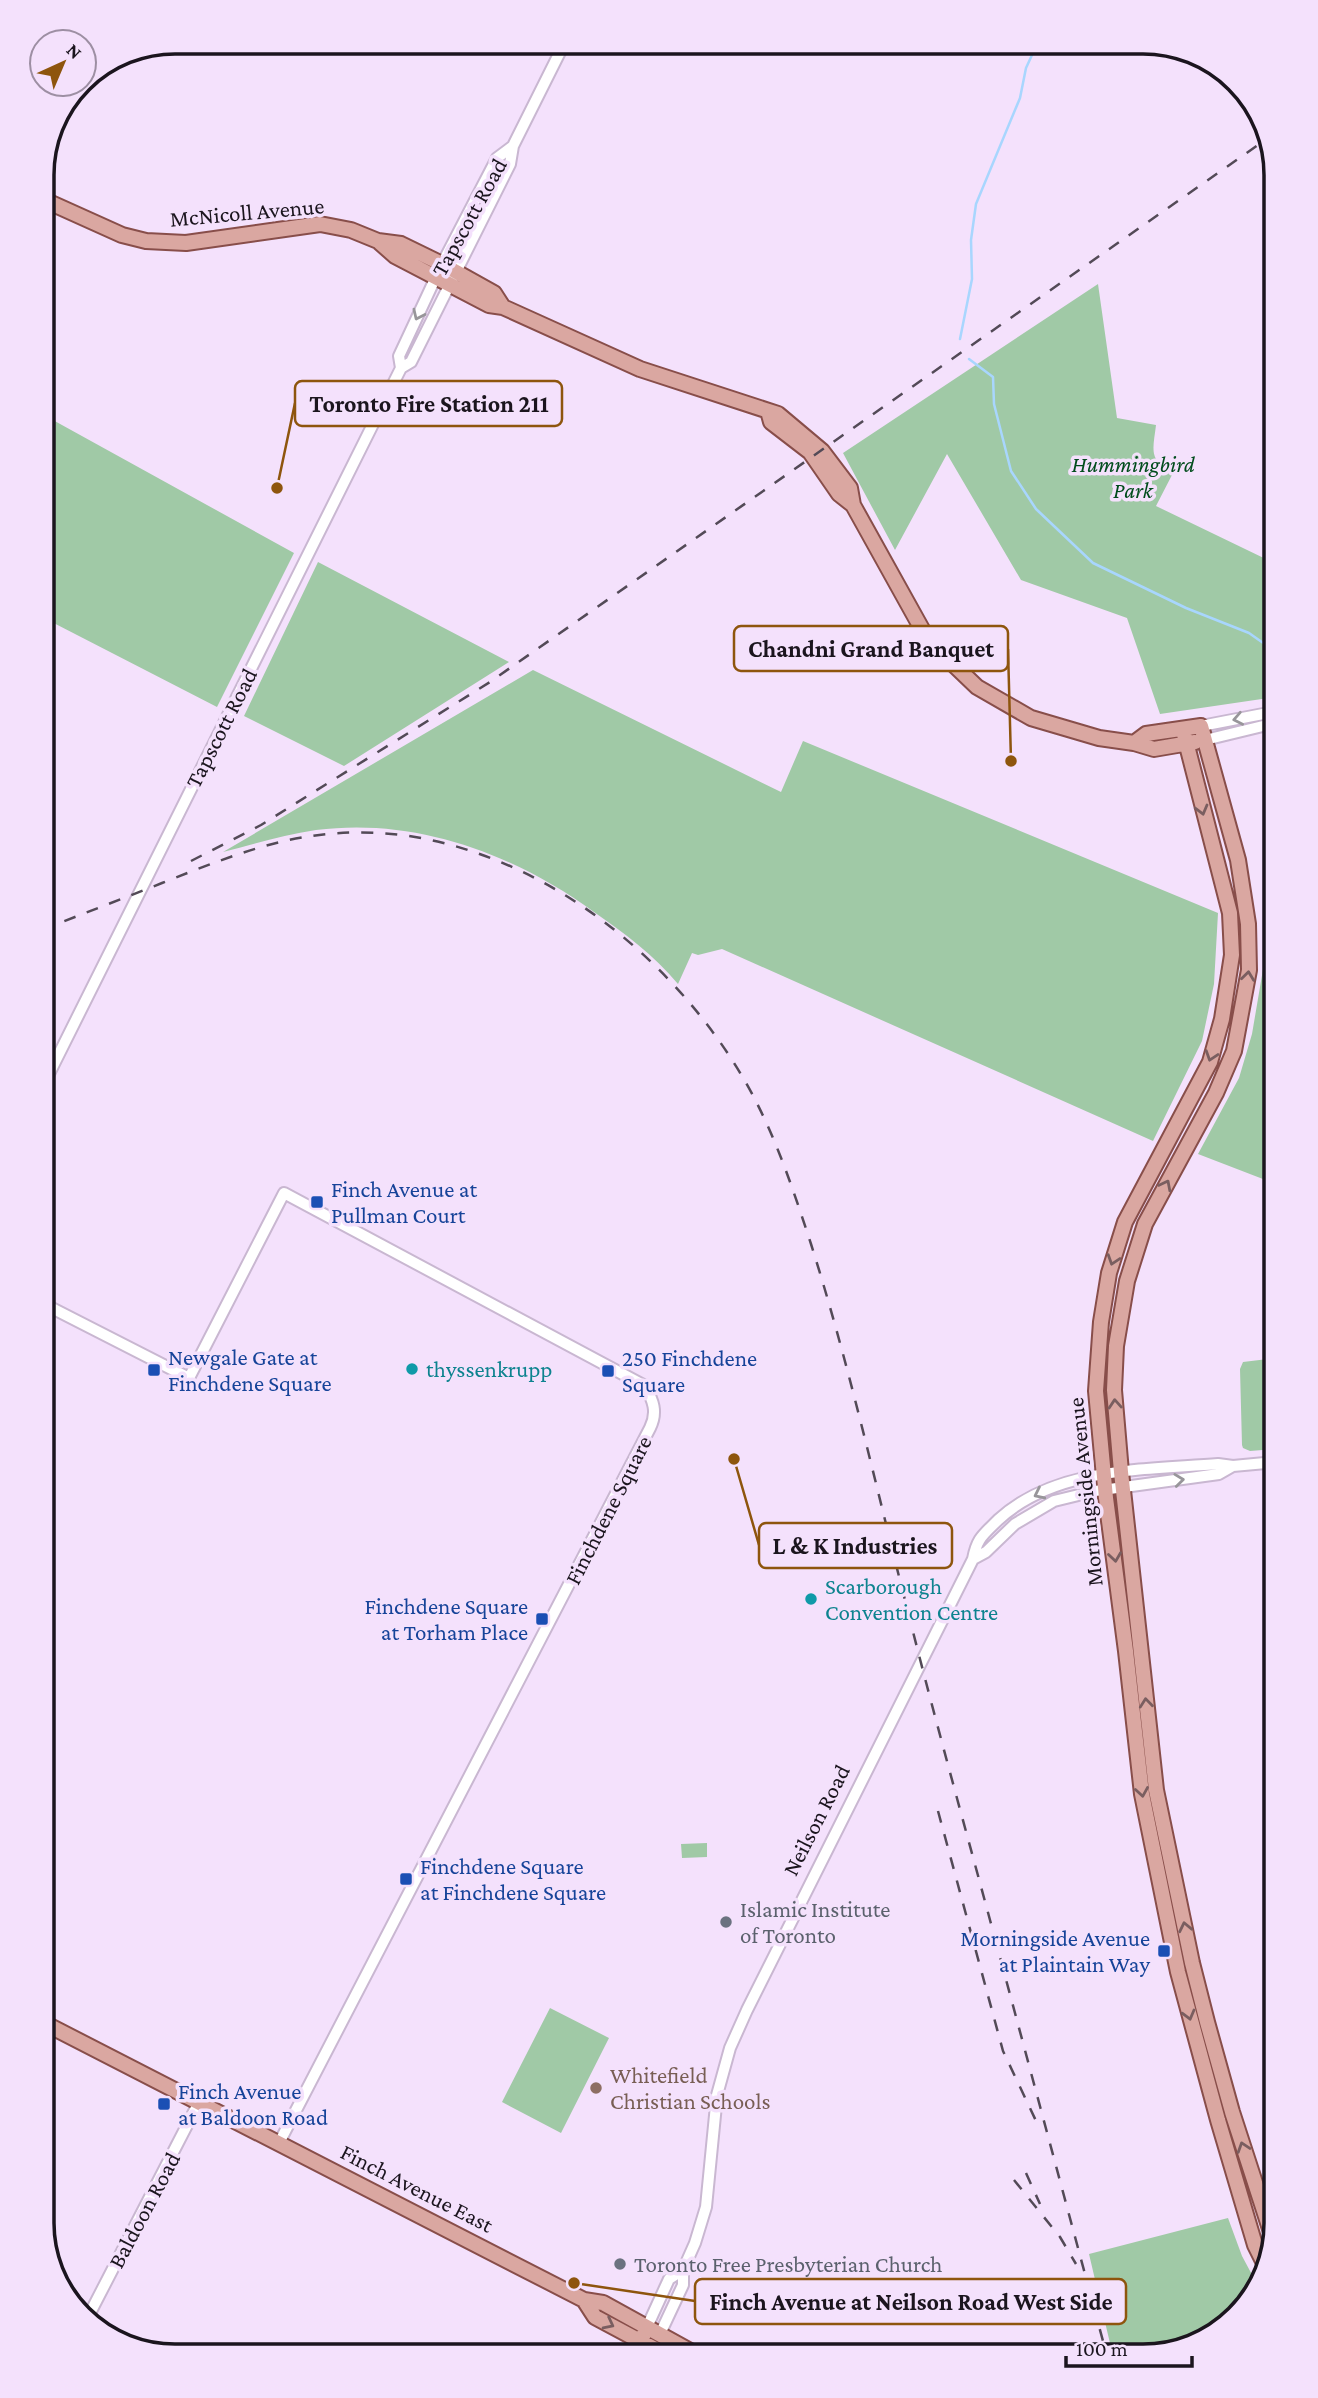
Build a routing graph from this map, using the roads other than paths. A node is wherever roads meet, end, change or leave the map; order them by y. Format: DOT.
graph roads {
  1 [pos="559,54"];
  2 [pos="513,146"];
  3 [pos="55,205"];
  4 [pos="439,270"];
  5 [pos="453,277"];
  6 [pos="401,368"];
  7 [pos="1264,725"];
  8 [pos="1203,733"];
  9 [pos="1184,737"];
  10 [pos="55,1063"];
  11 [pos="54,1309"];
  12 [pos="1264,1463"];
  13 [pos="1122,1480"];
  14 [pos="1105,1482"];
  15 [pos="1134,1651"];
  16 [pos="54,2028"];
  17 [pos="199,2102"];
  18 [pos="279,2143"];
  19 [pos="1264,2210"];
  20 [pos="1260,2255"];
  21 [pos="584,2300"];
  22 [pos="92,2310"];
  23 [pos="654,2330"];
  24 [pos="640,2341"];
  25 [pos="643,2343"];
  26 [pos="653,2343"];
  27 [pos="677,2344"];
  1 -- 2 [label="street, Tapscott Road"];
  2 -- 4 [label="street, Tapscott Road"];
  2 -- 5 [label="street, Tapscott Road"];
  3 -- 4 [label="main road, McNicoll Avenue"];
  4 -- 5 [label="main road, McNicoll Avenue"];
  4 -- 6 [label="street, Tapscott Road, one-way"];
  5 -- 6 [label="street, Tapscott Road"];
  5 -- 9 [label="main road, McNicoll Avenue"];
  6 -- 10 [label="street, Tapscott Road"];
  7 -- 8 [label="street"];
  8 -- 9 [label="main road, McNicoll Avenue"];
  13 -- 8 [label="main road, Morningside Avenue, one-way"];
  9 -- 14 [label="main road, Morningside Avenue, one-way"];
  11 -- 18 [label="street, Finchdene Square"];
  12 -- 13 [label="street, Neilson Road"];
  13 -- 14 [label="street, Neilson Road"];
  13 -- 15 [label="main road, Morningside Avenue"];
  14 -- 15 [label="main road, Morningside Avenue, one-way"];
  14 -- 23 [label="street, Neilson Road"];
  19 -- 15 [label="main road, Morningside Avenue, one-way"];
  15 -- 20 [label="main road, Morningside Avenue, one-way"];
  16 -- 17 [label="main road, Finch Avenue East"];
  17 -- 18 [label="main road, Finch Avenue East"];
  17 -- 22 [label="street, Baldoon Road"];
  18 -- 21 [label="main road, Finch Avenue East"];
  21 -- 23 [label="main road, Finch Avenue East"];
  21 -- 24 [label="main road, Finch Avenue East, one-way"];
  23 -- 24 [label="main road, Neilson Road"];
  23 -- 26 [label="main road, Neilson Road"];
  23 -- 27 [label="main road, Finch Avenue East"];
  24 -- 25 [label="main road, Finch Avenue East"];
}
